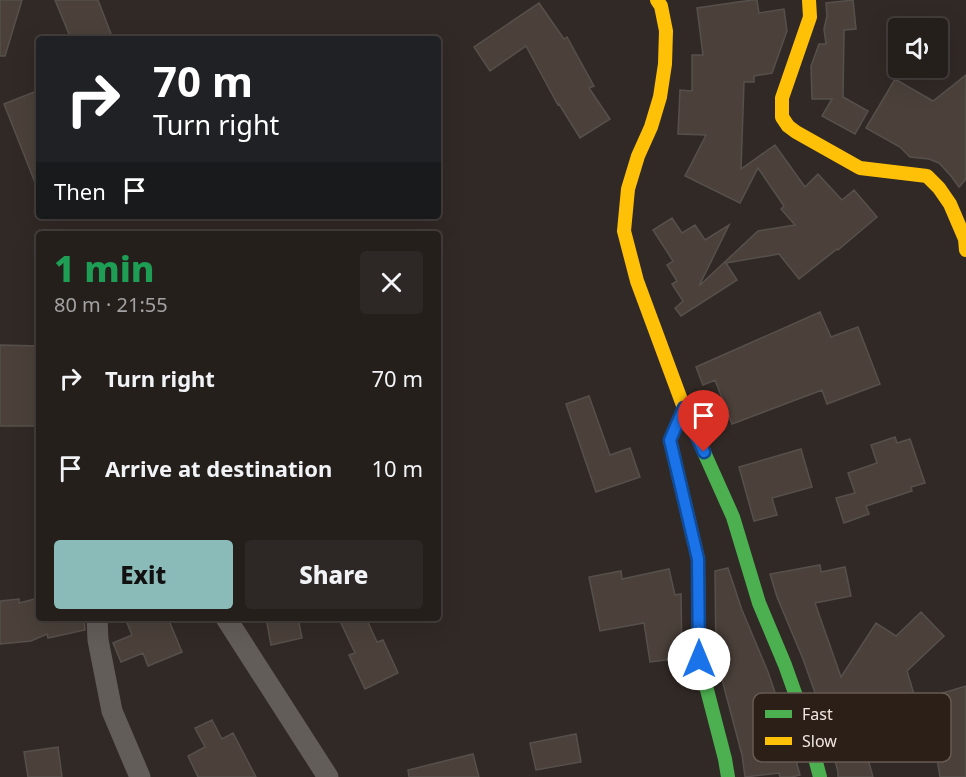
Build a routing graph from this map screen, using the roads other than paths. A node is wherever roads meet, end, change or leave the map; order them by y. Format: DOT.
graph roads {
  1 [pos="657,0"];
  2 [pos="809,0"];
  3 [pos="966,250"];
  4 [pos="684,408"];
  5 [pos="97,621"];
  6 [pos="228,621"];
  7 [pos="795,693"];
  8 [pos="816,762"];
  9 [pos="140,777"];
  10 [pos="328,777"];
  11 [pos="728,777"];
  12 [pos="820,777"];
  1 -- 4 [label="main road"];
  2 -- 3 [label="main road"];
  4 -- 7 [label="main road"];
  4 -- 11 [label="main road"];
  5 -- 9 [label="street"];
  6 -- 10 [label="street"];
  8 -- 12 [label="main road"];
}
